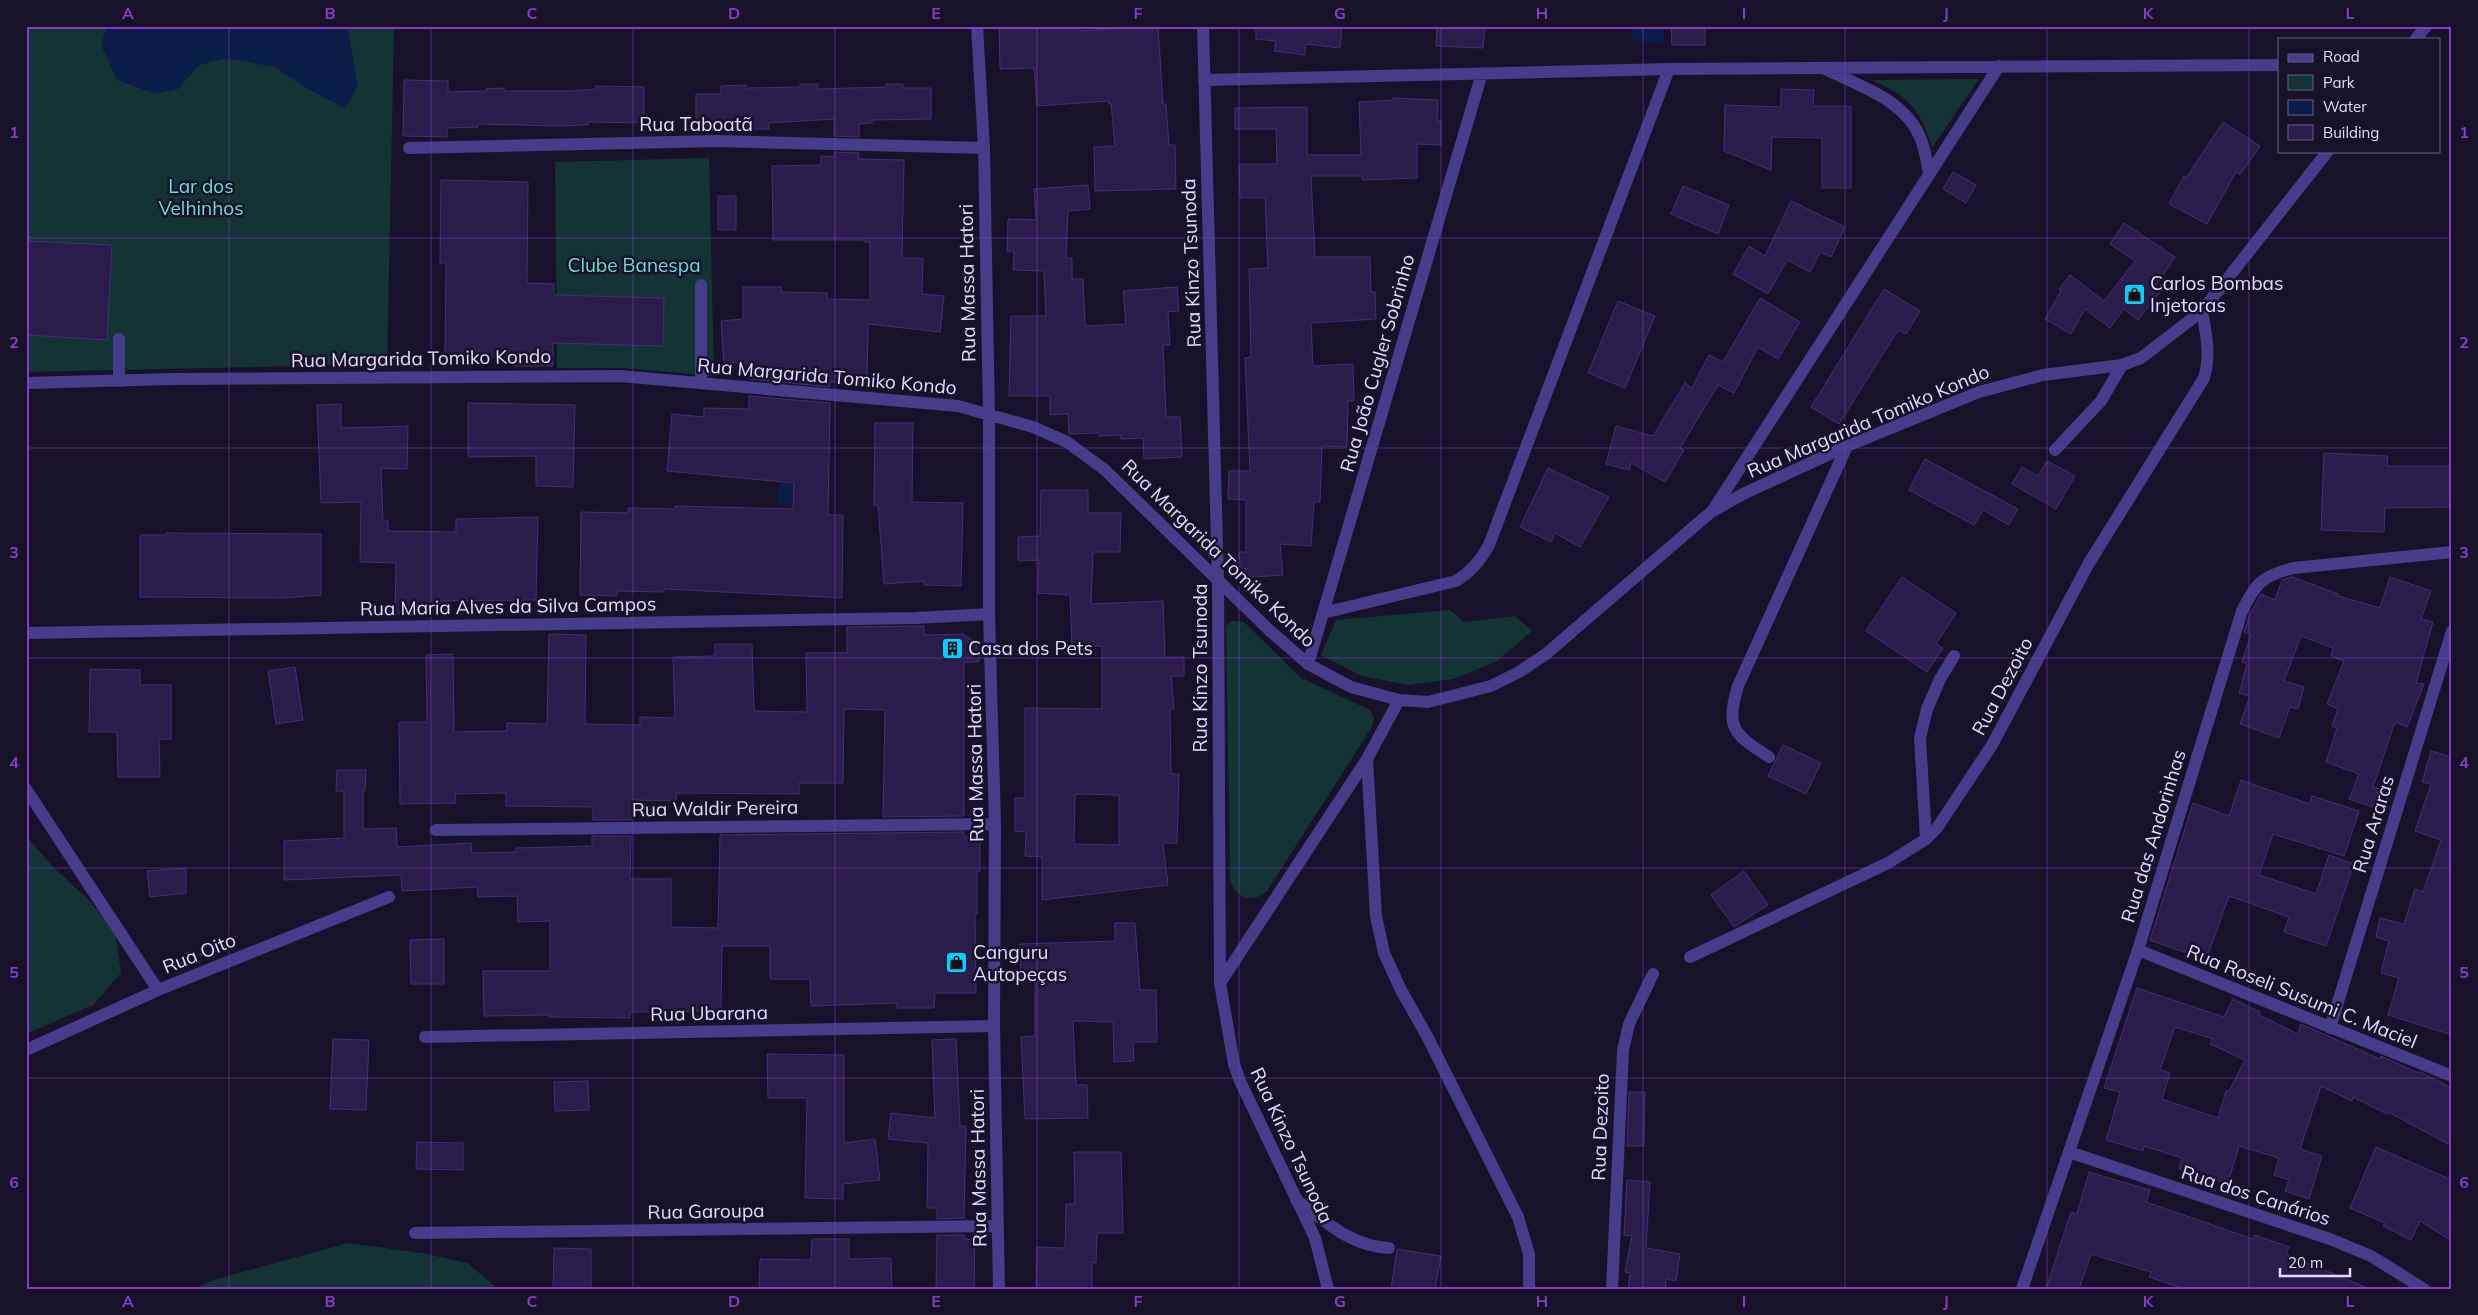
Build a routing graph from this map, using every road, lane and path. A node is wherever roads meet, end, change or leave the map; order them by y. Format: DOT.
graph roads {
  1 [pos="977,26"];
  2 [pos="1203,26"];
  3 [pos="2426,26"];
  4 [pos="2417,38"];
  5 [pos="2278,65"];
  6 [pos="1999,66"];
  7 [pos="1823,68"];
  8 [pos="1669,69"];
  9 [pos="1482,73"];
  10 [pos="1204,80"];
  11 [pos="409,148"];
  12 [pos="984,148"];
  13 [pos="2327,152"];
  14 [pos="1929,174"];
  15 [pos="701,284"];
  16 [pos="2202,311"];
  17 [pos="119,339"];
  18 [pos="2122,365"];
  19 [pos="119,381"];
  20 [pos="26,383"];
  21 [pos="701,383"];
  22 [pos="989,416"];
  23 [pos="1847,446"];
  24 [pos="2055,450"];
  25 [pos="1711,512"];
  26 [pos="2452,552"];
  27 [pos="1218,581"];
  28 [pos="1323,613"];
  29 [pos="990,614"];
  30 [pos="2452,631"];
  31 [pos="26,633"];
  32 [pos="1954,656"];
  33 [pos="1308,664"];
  34 [pos="1399,700"];
  35 [pos="1769,757"];
  36 [pos="1367,759"];
  37 [pos="26,789"];
  38 [pos="996,824"];
  39 [pos="436,830"];
  40 [pos="1926,839"];
  41 [pos="389,897"];
  42 [pos="2138,950"];
  43 [pos="1690,957"];
  44 [pos="1653,974"];
  45 [pos="1220,983"];
  46 [pos="158,990"];
  47 [pos="994,1026"];
  48 [pos="2330,1028"];
  49 [pos="425,1037"];
  50 [pos="26,1050"];
  51 [pos="2452,1076"];
  52 [pos="2069,1152"];
  53 [pos="1296,1200"];
  54 [pos="997,1226"];
  55 [pos="415,1233"];
  56 [pos="1389,1248"];
  57 [pos="999,1289"];
  58 [pos="1328,1289"];
  59 [pos="1529,1289"];
  60 [pos="1612,1289"];
  61 [pos="2022,1289"];
  62 [pos="2424,1289"];
  1 -- 12 [label="street, Rua Massa Hatori"];
  2 -- 10 [label="street, Rua Kinzo Tsunoda"];
  3 -- 4 [label="street"];
  5 -- 6 [label="street"];
  6 -- 7 [label="street"];
  6 -- 14 [label="street"];
  7 -- 8 [label="street"];
  7 -- 14 [label="street"];
  8 -- 9 [label="street"];
  8 -- 28 [label="street"];
  9 -- 10 [label="street"];
  9 -- 28 [label="street, Rua João Cugler Sobrinho"];
  10 -- 27 [label="street, Rua Kinzo Tsunoda"];
  11 -- 12 [label="street, Rua Taboatã"];
  12 -- 22 [label="street, Rua Massa Hatori"];
  13 -- 16 [label="street, Rua Margarida Tomiko Kondo"];
  14 -- 25 [label="street"];
  15 -- 21 [label="street"];
  16 -- 18 [label="street, Rua Margarida Tomiko Kondo"];
  16 -- 40 [label="street, Rua Dezoito"];
  17 -- 19 [label="street"];
  18 -- 23 [label="street, Rua Margarida Tomiko Kondo"];
  18 -- 24 [label="street"];
  19 -- 20 [label="street, Rua Margarida Tomiko Kondo"];
  19 -- 21 [label="street, Rua Margarida Tomiko Kondo"];
  21 -- 22 [label="street, Rua Margarida Tomiko Kondo"];
  22 -- 27 [label="street, Rua Margarida Tomiko Kondo"];
  22 -- 29 [label="street, Rua Massa Hatori"];
  23 -- 25 [label="street, Rua Margarida Tomiko Kondo"];
  23 -- 35 [label="street"];
  25 -- 34 [label="street, Rua Margarida Tomiko Kondo"];
  26 -- 42 [label="street, Rua das Andorinhas"];
  27 -- 33 [label="street, Rua Margarida Tomiko Kondo"];
  27 -- 45 [label="street, Rua Kinzo Tsunoda"];
  28 -- 33 [label="street, Rua João Cugler Sobrinho"];
  29 -- 31 [label="street, Rua Maria Alves da Silva Campos"];
  29 -- 38 [label="street, Rua Massa Hatori"];
  30 -- 48 [label="street, Rua Araras"];
  32 -- 40 [label="street"];
  33 -- 34 [label="street, Rua Margarida Tomiko Kondo"];
  34 -- 36 [label="street"];
  36 -- 45 [label="street"];
  36 -- 59 [label="street"];
  37 -- 46 [label="street"];
  38 -- 39 [label="street, Rua Waldir Pereira"];
  38 -- 47 [label="street, Rua Massa Hatori"];
  40 -- 43 [label="street, Rua Dezoito"];
  41 -- 46 [label="street, Rua Oito"];
  42 -- 48 [label="street, Rua Roseli Susumi C. Maciel"];
  42 -- 52 [label="street, Rua das Andorinhas"];
  44 -- 60 [label="street, Rua Dezoito"];
  45 -- 53 [label="street, Rua Kinzo Tsunoda"];
  46 -- 50 [label="street, Rua Oito"];
  47 -- 49 [label="street, Rua Ubarana"];
  47 -- 54 [label="street, Rua Massa Hatori"];
  48 -- 51 [label="street, Rua Roseli Susumi C. Maciel"];
  52 -- 61 [label="street, Rua das Andorinhas"];
  52 -- 62 [label="street, Rua dos Canários"];
  53 -- 56 [label="street"];
  53 -- 58 [label="street, Rua Kinzo Tsunoda"];
  54 -- 55 [label="street, Rua Garoupa"];
  54 -- 57 [label="street, Rua Massa Hatori"];
}
